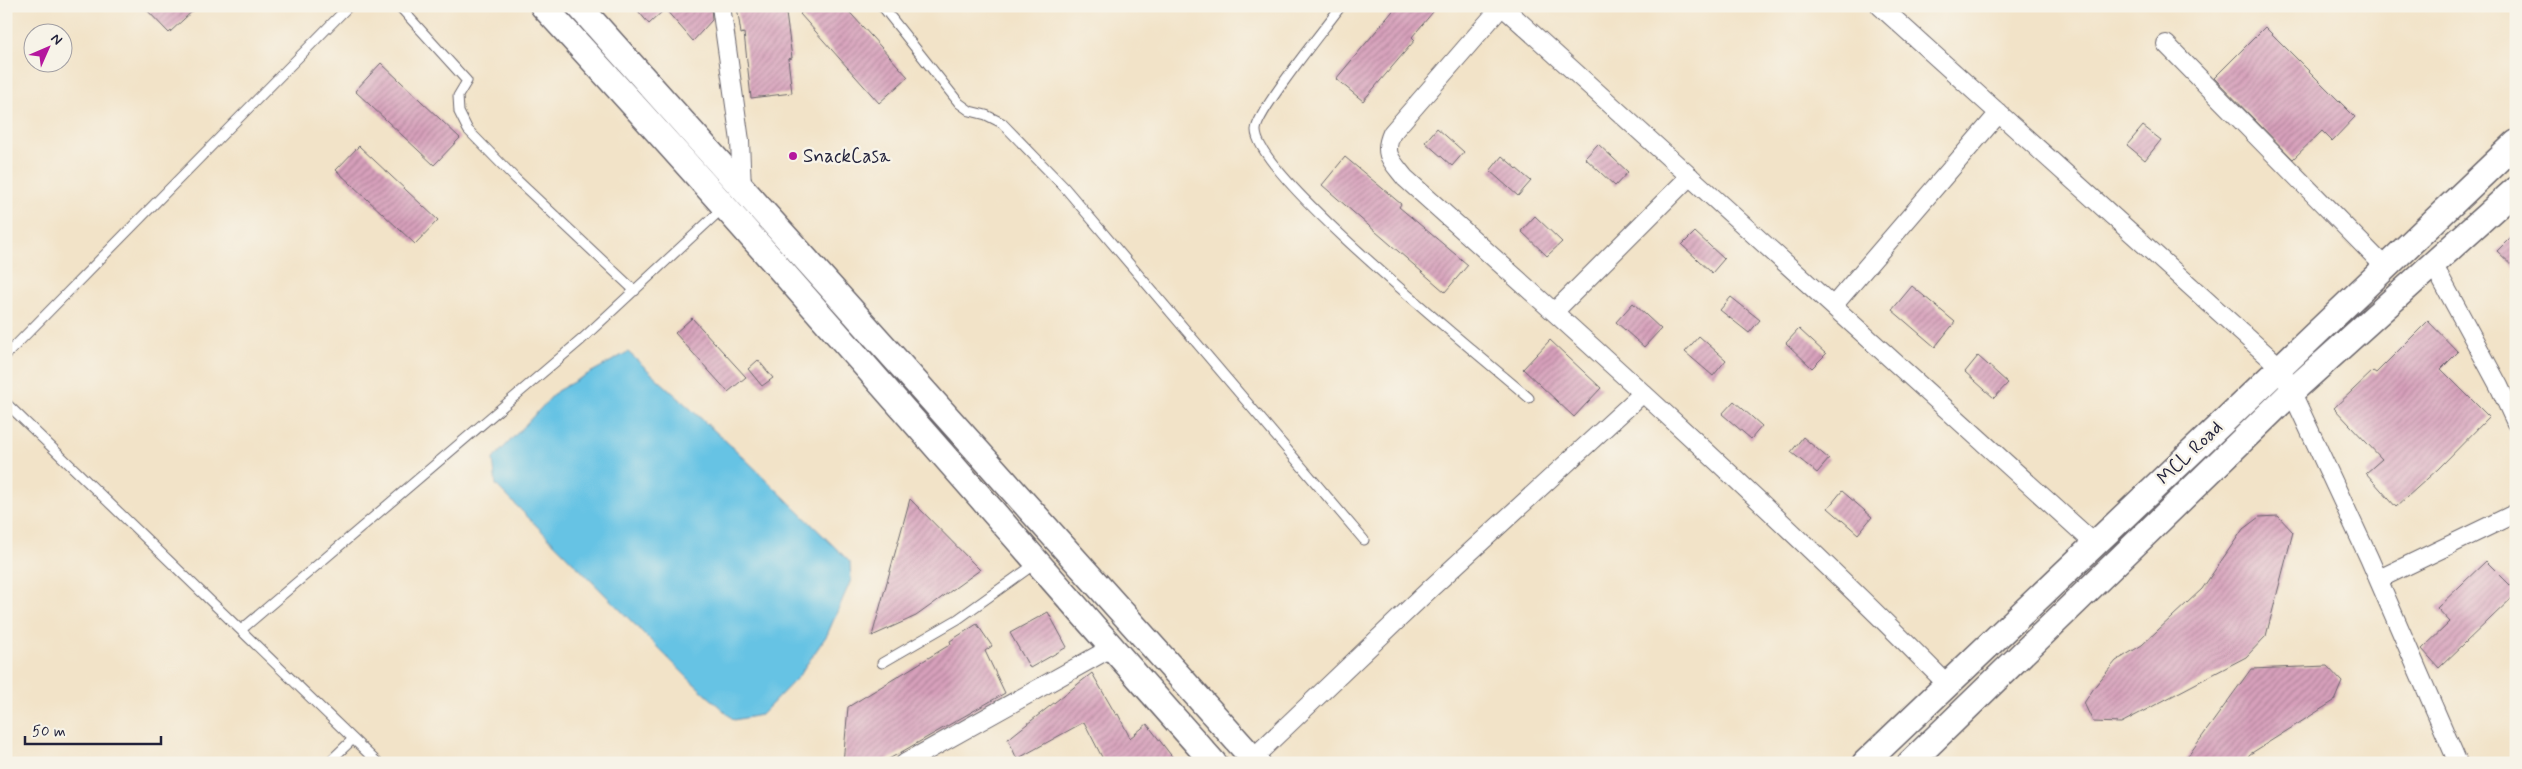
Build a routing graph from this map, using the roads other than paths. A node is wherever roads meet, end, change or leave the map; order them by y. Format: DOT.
graph roads {
  1 [pos="349,6"];
  2 [pos="399,6"];
  3 [pos="543,6"];
  4 [pos="579,6"];
  5 [pos="721,6"];
  6 [pos="882,6"];
  7 [pos="1341,6"];
  8 [pos="1502,6"];
  9 [pos="1880,6"];
  10 [pos="2166,44"];
  11 [pos="1998,113"];
  12 [pos="2516,143"];
  13 [pos="1690,176"];
  14 [pos="2516,189"];
  15 [pos="734,197"];
  16 [pos="2433,264"];
  17 [pos="2385,267"];
  18 [pos="635,291"];
  19 [pos="1833,306"];
  20 [pos="1555,312"];
  21 [pos="6,355"];
  22 [pos="2280,367"];
  23 [pos="2292,392"];
  24 [pos="1643,393"];
  25 [pos="1528,398"];
  26 [pos="6,403"];
  27 [pos="2516,423"];
  28 [pos="2516,513"];
  29 [pos="1364,540"];
  30 [pos="2095,544"];
  31 [pos="1036,563"];
  32 [pos="2379,579"];
  33 [pos="241,630"];
  34 [pos="1111,648"];
  35 [pos="882,663"];
  36 [pos="1947,684"];
  37 [pos="353,738"];
  38 [pos="924,758"];
  39 [pos="1255,761"];
  40 [pos="328,763"];
  41 [pos="378,763"];
  42 [pos="904,763"];
  43 [pos="1214,763"];
  44 [pos="1865,763"];
  45 [pos="1910,763"];
  46 [pos="2458,763"];
  1 -- 21 [label="lane"];
  2 -- 18 [label="lane"];
  3 -- 15 [label="main road"];
  4 -- 15 [label="main road"];
  5 -- 15 [label="street"];
  6 -- 29 [label="lane"];
  7 -- 25 [label="lane"];
  8 -- 13 [label="street"];
  8 -- 20 [label="street"];
  9 -- 11 [label="street"];
  10 -- 17 [label="street"];
  11 -- 19 [label="street"];
  11 -- 22 [label="street"];
  12 -- 17 [label="main road, MCL Road"];
  13 -- 19 [label="street"];
  13 -- 20 [label="street"];
  14 -- 16 [label="main road, MCL Road"];
  15 -- 18 [label="lane"];
  15 -- 31 [label="main road"];
  15 -- 39 [label="main road"];
  16 -- 23 [label="main road, MCL Road"];
  16 -- 27 [label="street"];
  17 -- 22 [label="main road, MCL Road"];
  18 -- 33 [label="lane"];
  19 -- 30 [label="street"];
  20 -- 24 [label="street"];
  22 -- 23 [label="street"];
  22 -- 30 [label="main road, MCL Road"];
  23 -- 32 [label="street"];
  23 -- 45 [label="main road, MCL Road"];
  24 -- 36 [label="street"];
  24 -- 39 [label="street"];
  26 -- 33 [label="lane"];
  28 -- 32 [label="street"];
  30 -- 36 [label="main road, MCL Road"];
  31 -- 34 [label="main road"];
  31 -- 35 [label="lane"];
  32 -- 46 [label="street"];
  33 -- 37 [label="lane"];
  34 -- 38 [label="street"];
  34 -- 43 [label="main road"];
  36 -- 44 [label="main road, MCL Road"];
  37 -- 40 [label="lane"];
  37 -- 41 [label="lane"];
  38 -- 42 [label="street"];
}
